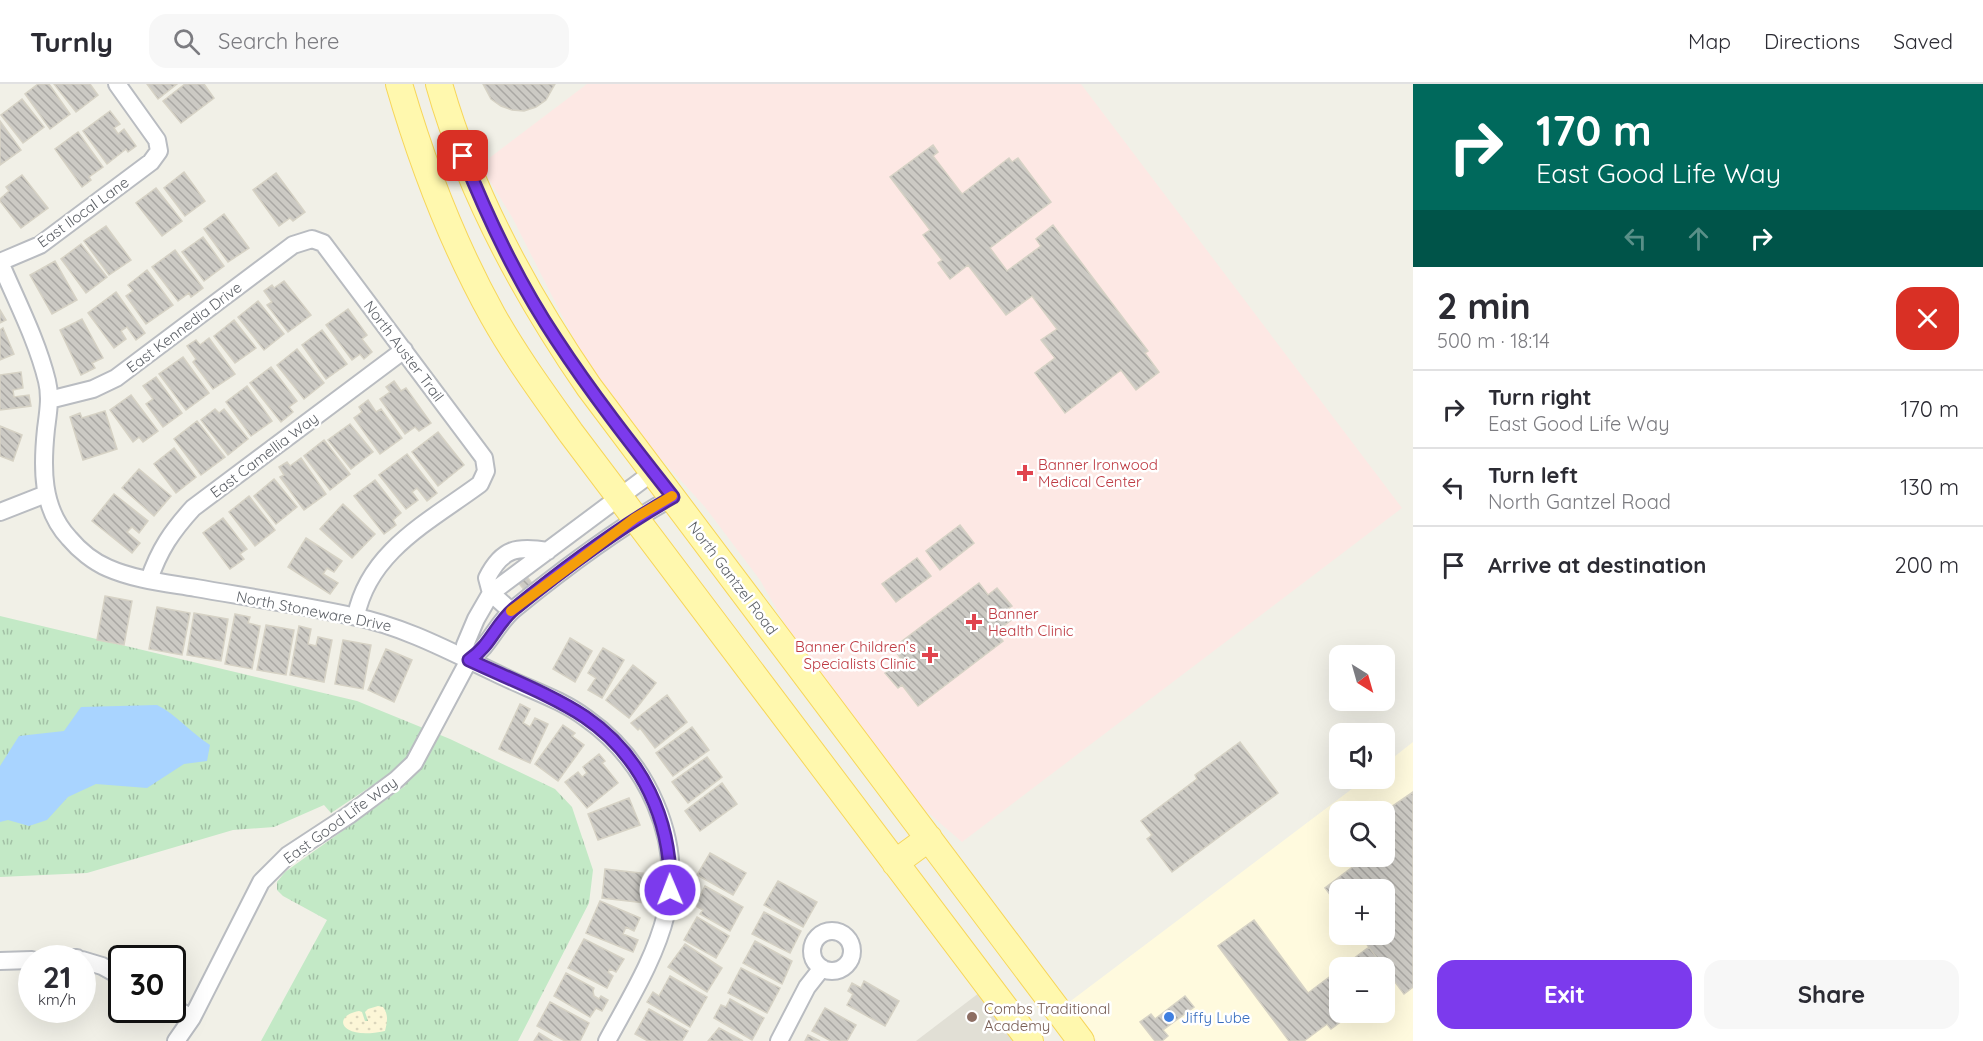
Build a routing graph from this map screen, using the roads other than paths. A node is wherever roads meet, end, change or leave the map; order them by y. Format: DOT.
graph roads {
  1 [pos="117,84"];
  2 [pos="399,84"];
  3 [pos="439,84"];
  4 [pos="312,239"];
  5 [pos="0,262"];
  6 [pos="404,350"];
  7 [pos="49,400"];
  8 [pos="653,472"];
  9 [pos="46,494"];
  10 [pos="673,497"];
  11 [pos="628,508"];
  12 [pos="0,512"];
  13 [pos="548,551"];
  14 [pos="148,580"];
  15 [pos="491,592"];
  16 [pos="512,611"];
  17 [pos="356,616"];
  18 [pos="469,660"];
  19 [pos="928,838"];
  20 [pos="895,863"];
  21 [pos="18,960"];
  22 [pos="0,961"];
  23 [pos="822,968"];
  24 [pos="186,1015"];
  25 [pos="192,1018"];
  26 [pos="176,1041"];
  27 [pos="607,1041"];
  28 [pos="779,1041"];
  29 [pos="1030,1041"];
  30 [pos="1081,1041"];
  1 -- 5 [label="street, East Ilocal Lane"];
  2 -- 11 [label="main road"];
  3 -- 8 [label="main road, North Gantzel Road"];
  4 -- 6 [label="street, North Auster Trail"];
  4 -- 7 [label="street, East Kennedia Drive"];
  5 -- 7 [label="street, North Stoneware Drive"];
  6 -- 14 [label="street, East Camellia Way"];
  6 -- 17 [label="street, North Auster Trail"];
  7 -- 9 [label="street, North Stoneware Drive"];
  8 -- 10 [label="main road, North Gantzel Road"];
  8 -- 11 [label="street, East Good Life Way"];
  9 -- 12 [label="street"];
  9 -- 14 [label="street, North Stoneware Drive"];
  10 -- 11 [label="street, East Good Life Way"];
  10 -- 19 [label="main road, North Gantzel Road"];
  11 -- 13 [label="street, East Good Life Way"];
  11 -- 16 [label="street, East Good Life Way"];
  11 -- 20 [label="main road"];
  13 -- 15 [label="street, East Good Life Way"];
  13 -- 15 [label="street"];
  14 -- 17 [label="street, North Stoneware Drive"];
  15 -- 16 [label="street"];
  15 -- 18 [label="street, East Good Life Way"];
  16 -- 18 [label="street, East Good Life Way"];
  17 -- 18 [label="street, North Stoneware Drive"];
  18 -- 25 [label="street, East Good Life Way"];
  18 -- 27 [label="street, North Stoneware Drive"];
  19 -- 20 [label="main road"];
  19 -- 30 [label="main road, North Gantzel Road"];
  20 -- 29 [label="main road"];
  21 -- 22 [label="street"];
  23 -- 28 [label="street"];
  24 -- 25 [label="street"];
  25 -- 26 [label="street, East Good Life Way"];
}
